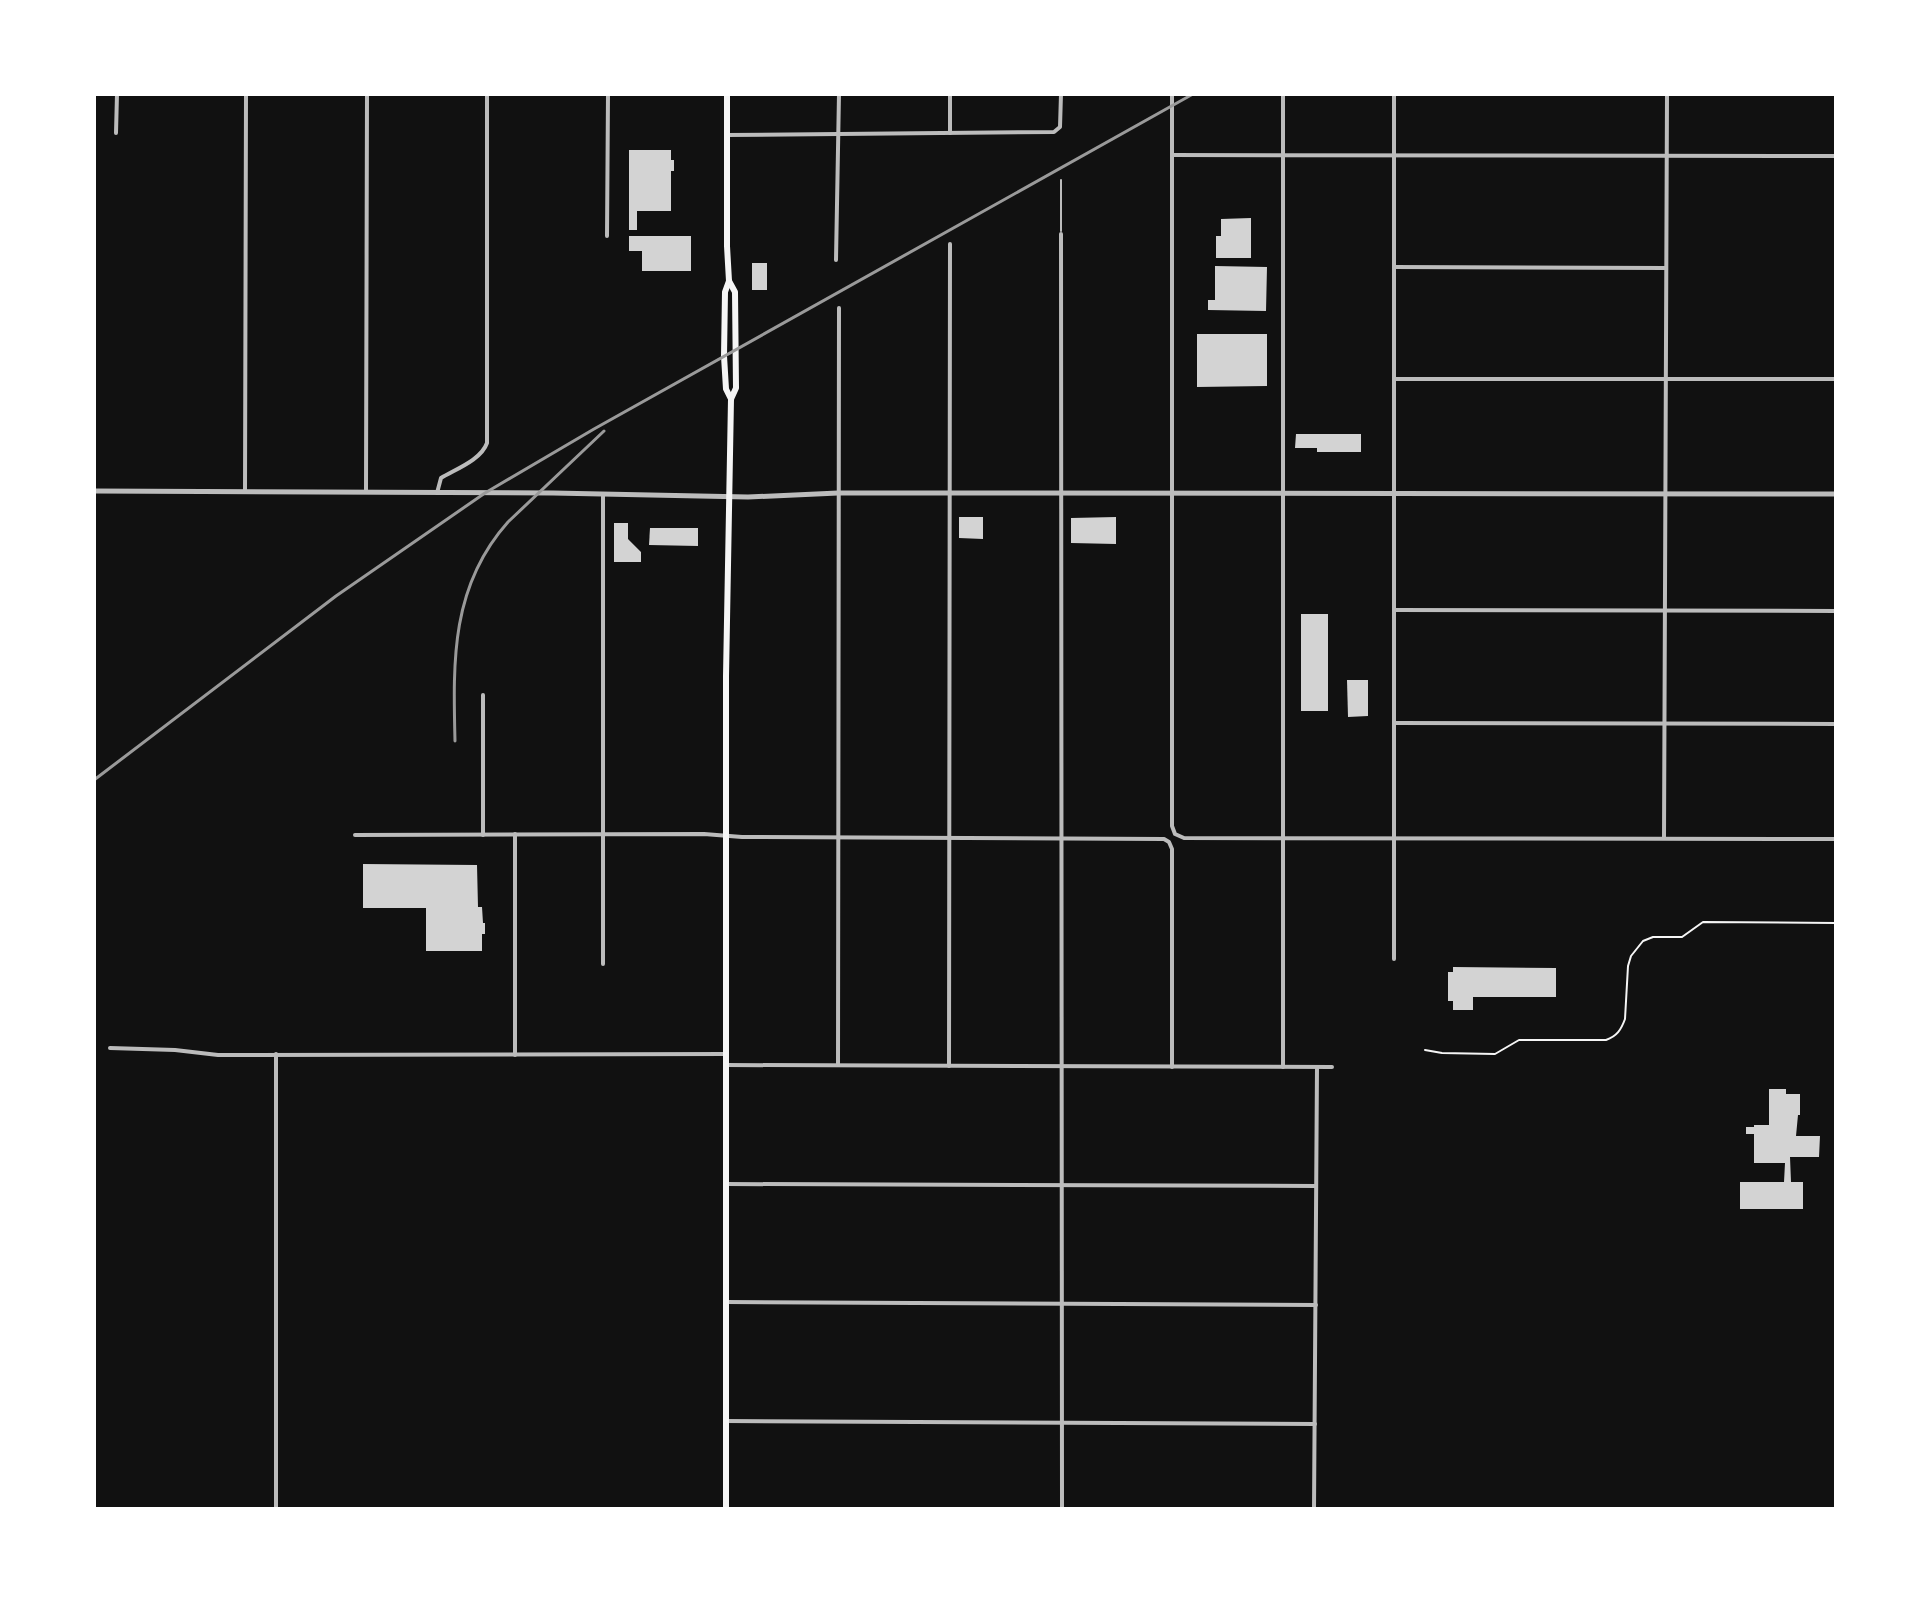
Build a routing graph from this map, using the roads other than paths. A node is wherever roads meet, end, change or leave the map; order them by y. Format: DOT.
graph roads {
  1 [pos="117,94"];
  2 [pos="246,94"];
  3 [pos="367,94"];
  4 [pos="487,94"];
  5 [pos="608,94"];
  6 [pos="727,94"];
  7 [pos="839,94"];
  8 [pos="950,94"];
  9 [pos="1061,94"];
  10 [pos="1172,94"];
  11 [pos="1283,94"];
  12 [pos="1394,94"];
  13 [pos="1667,94"];
  14 [pos="116,133"];
  15 [pos="950,133"];
  16 [pos="839,134"];
  17 [pos="727,135"];
  18 [pos="1172,155"];
  19 [pos="1283,155"];
  20 [pos="1395,156"];
  21 [pos="1666,156"];
  22 [pos="1836,156"];
  23 [pos="1061,180"];
  24 [pos="1061,234"];
  25 [pos="607,236"];
  26 [pos="950,244"];
  27 [pos="836,260"];
  28 [pos="1394,267"];
  29 [pos="1665,268"];
  30 [pos="839,308"];
  31 [pos="1395,379"];
  32 [pos="1666,379"];
  33 [pos="1836,379"];
  34 [pos="94,491"];
  35 [pos="245,491"];
  36 [pos="366,492"];
  37 [pos="437,493"];
  38 [pos="838,493"];
  39 [pos="949,493"];
  40 [pos="1061,494"];
  41 [pos="1172,494"];
  42 [pos="1283,494"];
  43 [pos="1394,494"];
  44 [pos="1665,494"];
  45 [pos="1836,494"];
  46 [pos="603,495"];
  47 [pos="729,497"];
  48 [pos="1395,610"];
  49 [pos="1664,611"];
  50 [pos="1836,611"];
  51 [pos="483,695"];
  52 [pos="1394,723"];
  53 [pos="1664,723"];
  54 [pos="1836,724"];
  55 [pos="515,834"];
  56 [pos="603,834"];
  57 [pos="355,835"];
  58 [pos="483,835"];
  59 [pos="726,835"];
  60 [pos="838,837"];
  61 [pos="949,838"];
  62 [pos="1061,838"];
  63 [pos="1283,838"];
  64 [pos="1395,838"];
  65 [pos="1664,838"];
  66 [pos="1836,839"];
  67 [pos="1394,959"];
  68 [pos="603,964"];
  69 [pos="110,1048"];
  70 [pos="276,1054"];
  71 [pos="726,1054"];
  72 [pos="515,1055"];
  73 [pos="726,1065"];
  74 [pos="838,1065"];
  75 [pos="949,1066"];
  76 [pos="1061,1067"];
  77 [pos="1172,1067"];
  78 [pos="1283,1067"];
  79 [pos="1317,1067"];
  80 [pos="1332,1067"];
  81 [pos="726,1184"];
  82 [pos="1062,1185"];
  83 [pos="1316,1186"];
  84 [pos="726,1302"];
  85 [pos="1062,1303"];
  86 [pos="1316,1305"];
  87 [pos="725,1421"];
  88 [pos="1062,1422"];
  89 [pos="1315,1424"];
  90 [pos="276,1509"];
  91 [pos="726,1509"];
  92 [pos="1062,1509"];
  93 [pos="1314,1509"];
  1 -- 14 [label="street"];
  2 -- 35 [label="street"];
  3 -- 36 [label="street"];
  4 -- 37 [label="street"];
  5 -- 25 [label="street"];
  6 -- 17 [label="main road"];
  7 -- 16 [label="street"];
  8 -- 15 [label="street"];
  9 -- 15 [label="street"];
  10 -- 18 [label="street"];
  11 -- 19 [label="street"];
  12 -- 20 [label="street"];
  13 -- 21 [label="street"];
  15 -- 16 [label="street"];
  16 -- 17 [label="street"];
  16 -- 27 [label="street"];
  17 -- 47 [label="main road"];
  18 -- 19 [label="street"];
  18 -- 41 [label="street"];
  19 -- 20 [label="street"];
  19 -- 42 [label="street"];
  20 -- 21 [label="street"];
  20 -- 28 [label="street"];
  21 -- 22 [label="street"];
  21 -- 29 [label="street"];
  23 -- 24 [label="lane"];
  24 -- 40 [label="street"];
  26 -- 39 [label="street"];
  28 -- 29 [label="street"];
  28 -- 31 [label="street"];
  29 -- 32 [label="street"];
  30 -- 38 [label="street"];
  31 -- 32 [label="street"];
  31 -- 43 [label="street"];
  32 -- 33 [label="street"];
  32 -- 44 [label="street"];
  34 -- 35 [label="street"];
  35 -- 36 [label="street"];
  36 -- 37 [label="street"];
  37 -- 46 [label="street"];
  38 -- 39 [label="street"];
  38 -- 47 [label="street"];
  38 -- 60 [label="street"];
  39 -- 40 [label="street"];
  39 -- 61 [label="street"];
  40 -- 41 [label="street"];
  40 -- 62 [label="street"];
  41 -- 42 [label="street"];
  41 -- 63 [label="street"];
  42 -- 43 [label="street"];
  42 -- 63 [label="street"];
  43 -- 44 [label="street"];
  43 -- 48 [label="street"];
  44 -- 45 [label="street"];
  44 -- 49 [label="street"];
  46 -- 47 [label="street"];
  46 -- 56 [label="street"];
  47 -- 59 [label="main road"];
  48 -- 49 [label="street"];
  48 -- 52 [label="street"];
  49 -- 50 [label="street"];
  49 -- 53 [label="street"];
  51 -- 58 [label="street"];
  52 -- 53 [label="street"];
  52 -- 64 [label="street"];
  53 -- 54 [label="street"];
  53 -- 65 [label="street"];
  55 -- 56 [label="street"];
  55 -- 58 [label="street"];
  55 -- 72 [label="street"];
  56 -- 59 [label="street"];
  56 -- 68 [label="street"];
  57 -- 58 [label="street"];
  59 -- 60 [label="street"];
  59 -- 71 [label="main road"];
  60 -- 61 [label="street"];
  60 -- 74 [label="street"];
  61 -- 62 [label="street"];
  61 -- 75 [label="street"];
  62 -- 76 [label="street"];
  62 -- 77 [label="street"];
  63 -- 64 [label="street"];
  63 -- 78 [label="street"];
  64 -- 65 [label="street"];
  64 -- 67 [label="street"];
  65 -- 66 [label="street"];
  69 -- 70 [label="street"];
  70 -- 72 [label="street"];
  70 -- 90 [label="street"];
  71 -- 72 [label="street"];
  71 -- 73 [label="main road"];
  73 -- 74 [label="street"];
  73 -- 81 [label="main road"];
  74 -- 75 [label="street"];
  75 -- 76 [label="street"];
  76 -- 77 [label="street"];
  76 -- 82 [label="street"];
  77 -- 78 [label="street"];
  78 -- 79 [label="street"];
  79 -- 80 [label="street"];
  79 -- 83 [label="street"];
  81 -- 82 [label="street"];
  81 -- 84 [label="main road"];
  82 -- 83 [label="street"];
  82 -- 85 [label="street"];
  83 -- 86 [label="street"];
  84 -- 85 [label="street"];
  84 -- 87 [label="main road"];
  85 -- 86 [label="street"];
  85 -- 88 [label="street"];
  86 -- 89 [label="street"];
  87 -- 88 [label="street"];
  87 -- 91 [label="main road"];
  88 -- 89 [label="street"];
  88 -- 92 [label="street"];
  89 -- 93 [label="street"];
}
